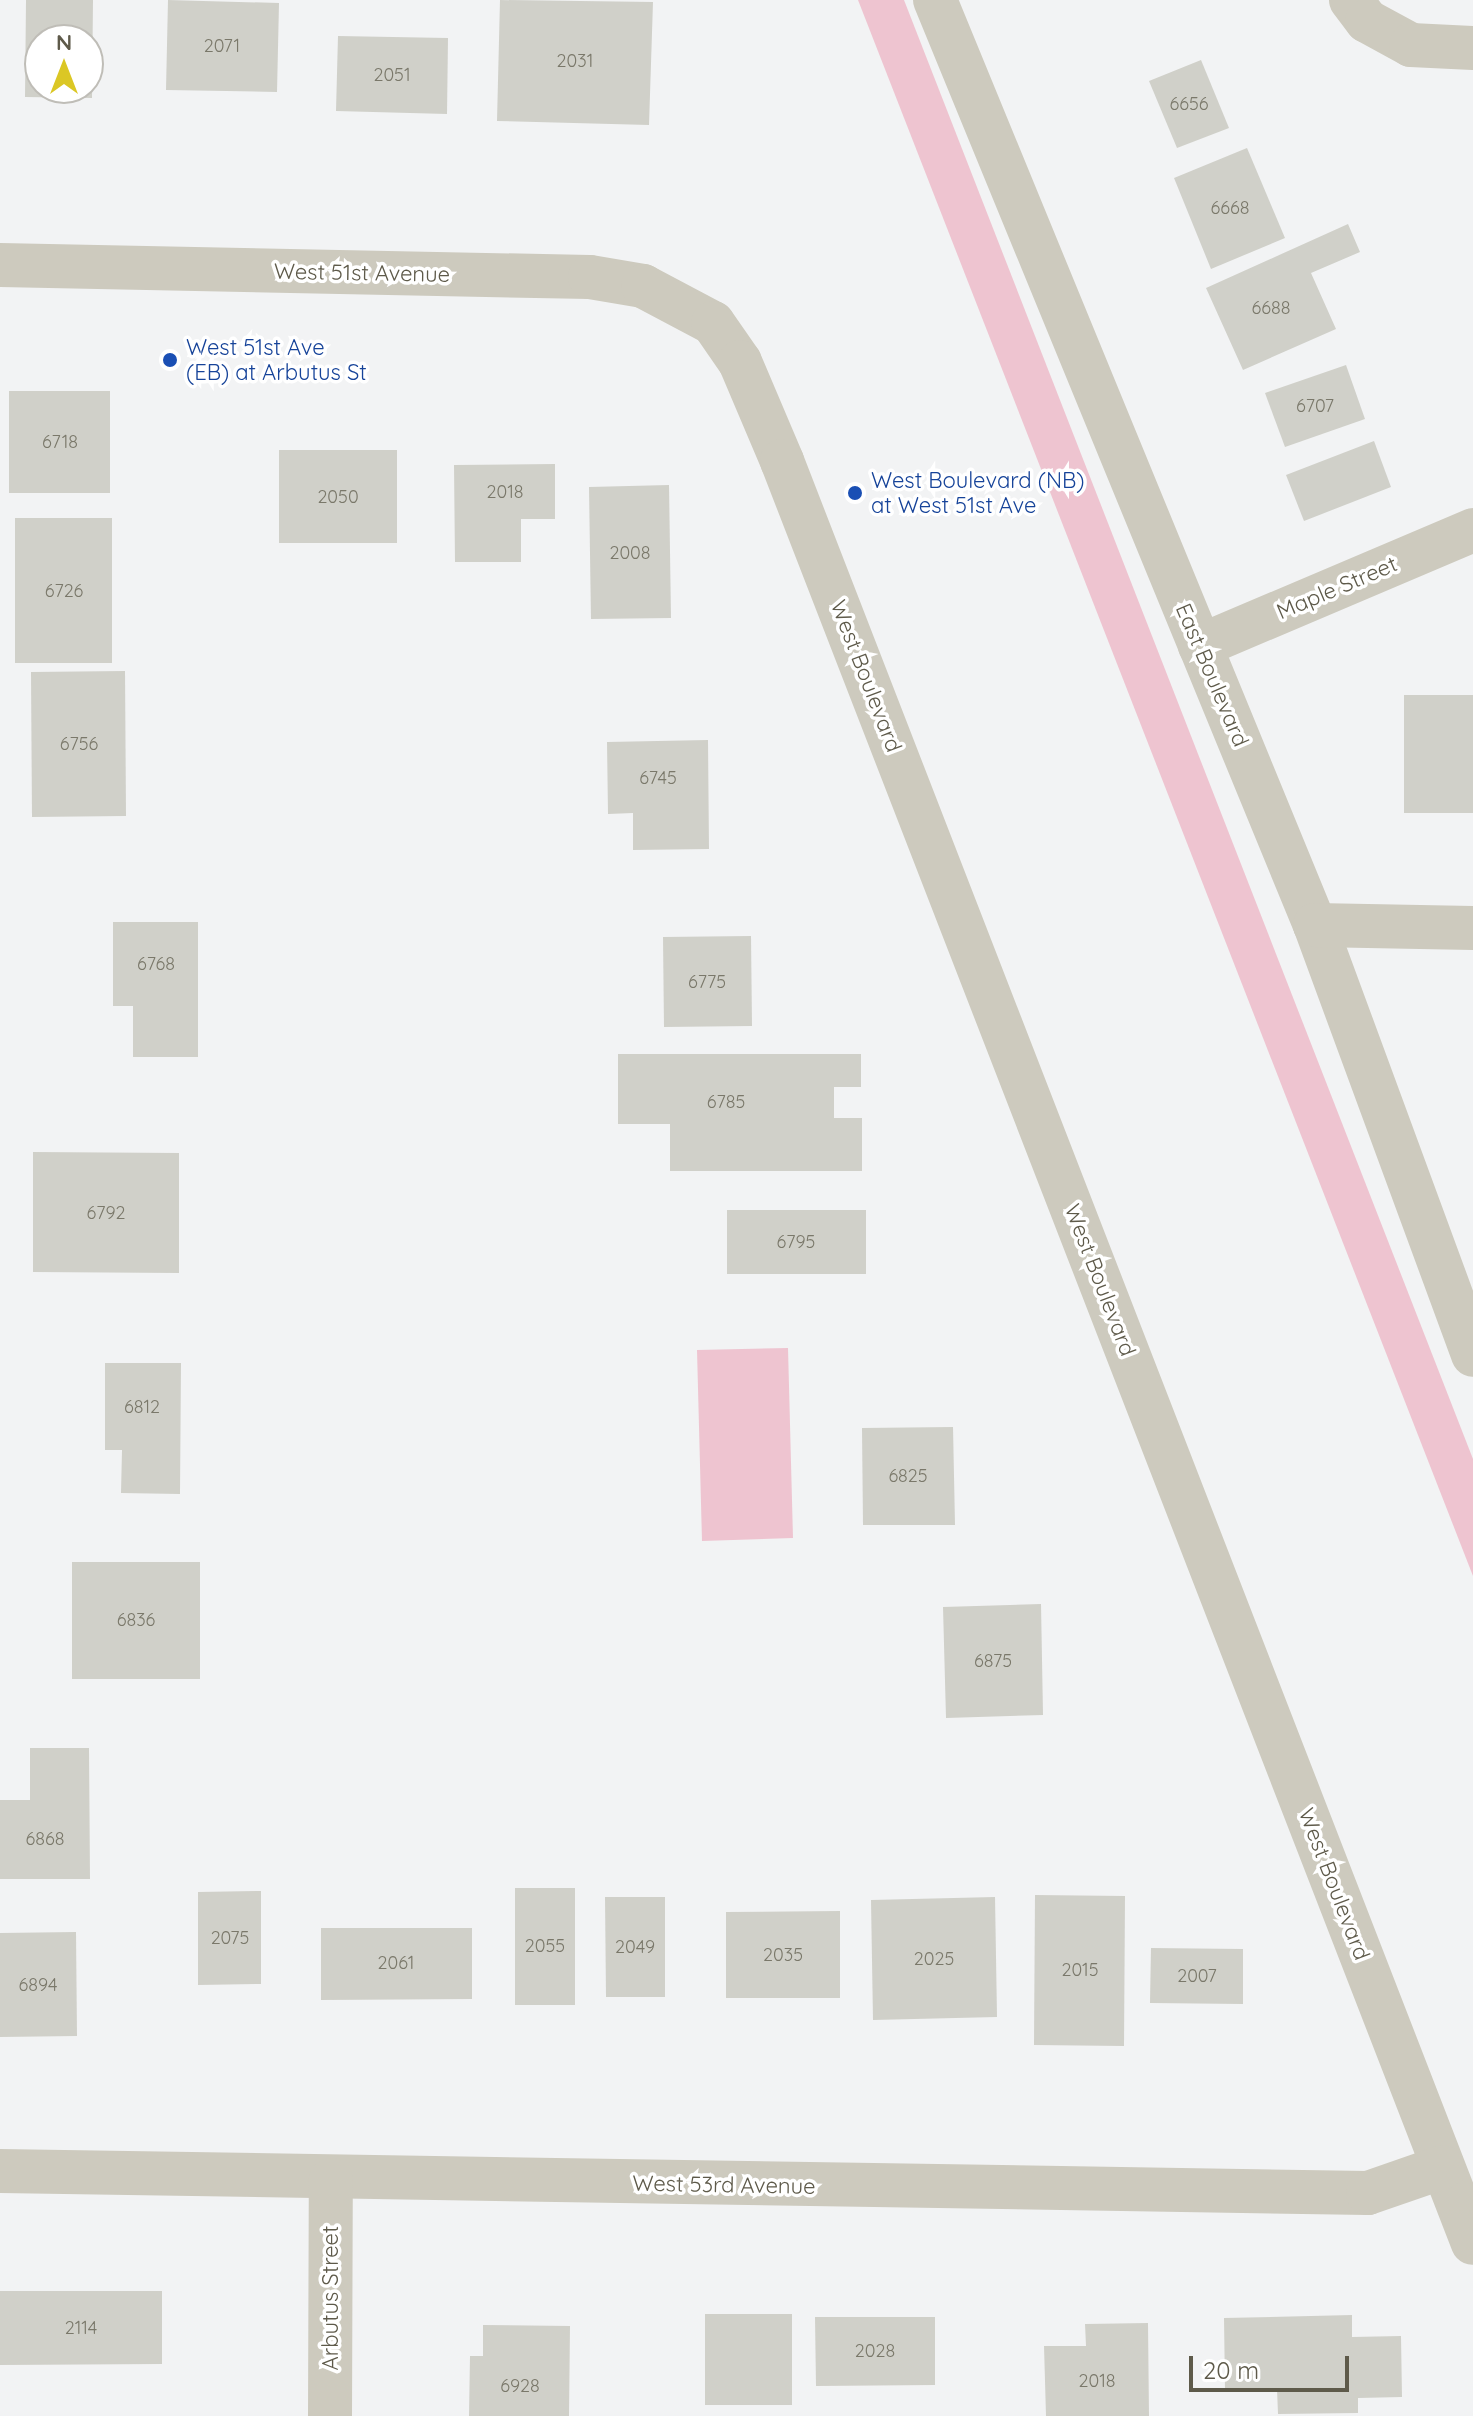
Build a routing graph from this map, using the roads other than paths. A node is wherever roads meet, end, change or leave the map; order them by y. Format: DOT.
graph roads {
  1 [pos="935,0"];
  2 [pos="1351,0"];
  3 [pos="1473,48"];
  4 [pos="0,265"];
  5 [pos="713,323"];
  6 [pos="1473,530"];
  7 [pos="1200,646"];
  8 [pos="1315,925"];
  9 [pos="1473,928"];
  10 [pos="1473,1355"];
  11 [pos="1443,2167"];
  12 [pos="0,2171"];
  13 [pos="331,2180"];
  14 [pos="1473,2243"];
  15 [pos="330,2416"];
  1 -- 7 [label="street, East Boulevard"];
  2 -- 3 [label="street"];
  4 -- 5 [label="street, West 51st Avenue"];
  5 -- 11 [label="street, West Boulevard"];
  6 -- 7 [label="street, Maple Street"];
  7 -- 8 [label="street, East Boulevard"];
  8 -- 9 [label="street"];
  8 -- 10 [label="street, East Boulevard"];
  11 -- 13 [label="street, West 53rd Avenue"];
  11 -- 14 [label="street, West Boulevard"];
  12 -- 13 [label="street, West 53rd Avenue"];
  13 -- 15 [label="street, Arbutus Street"];
}
